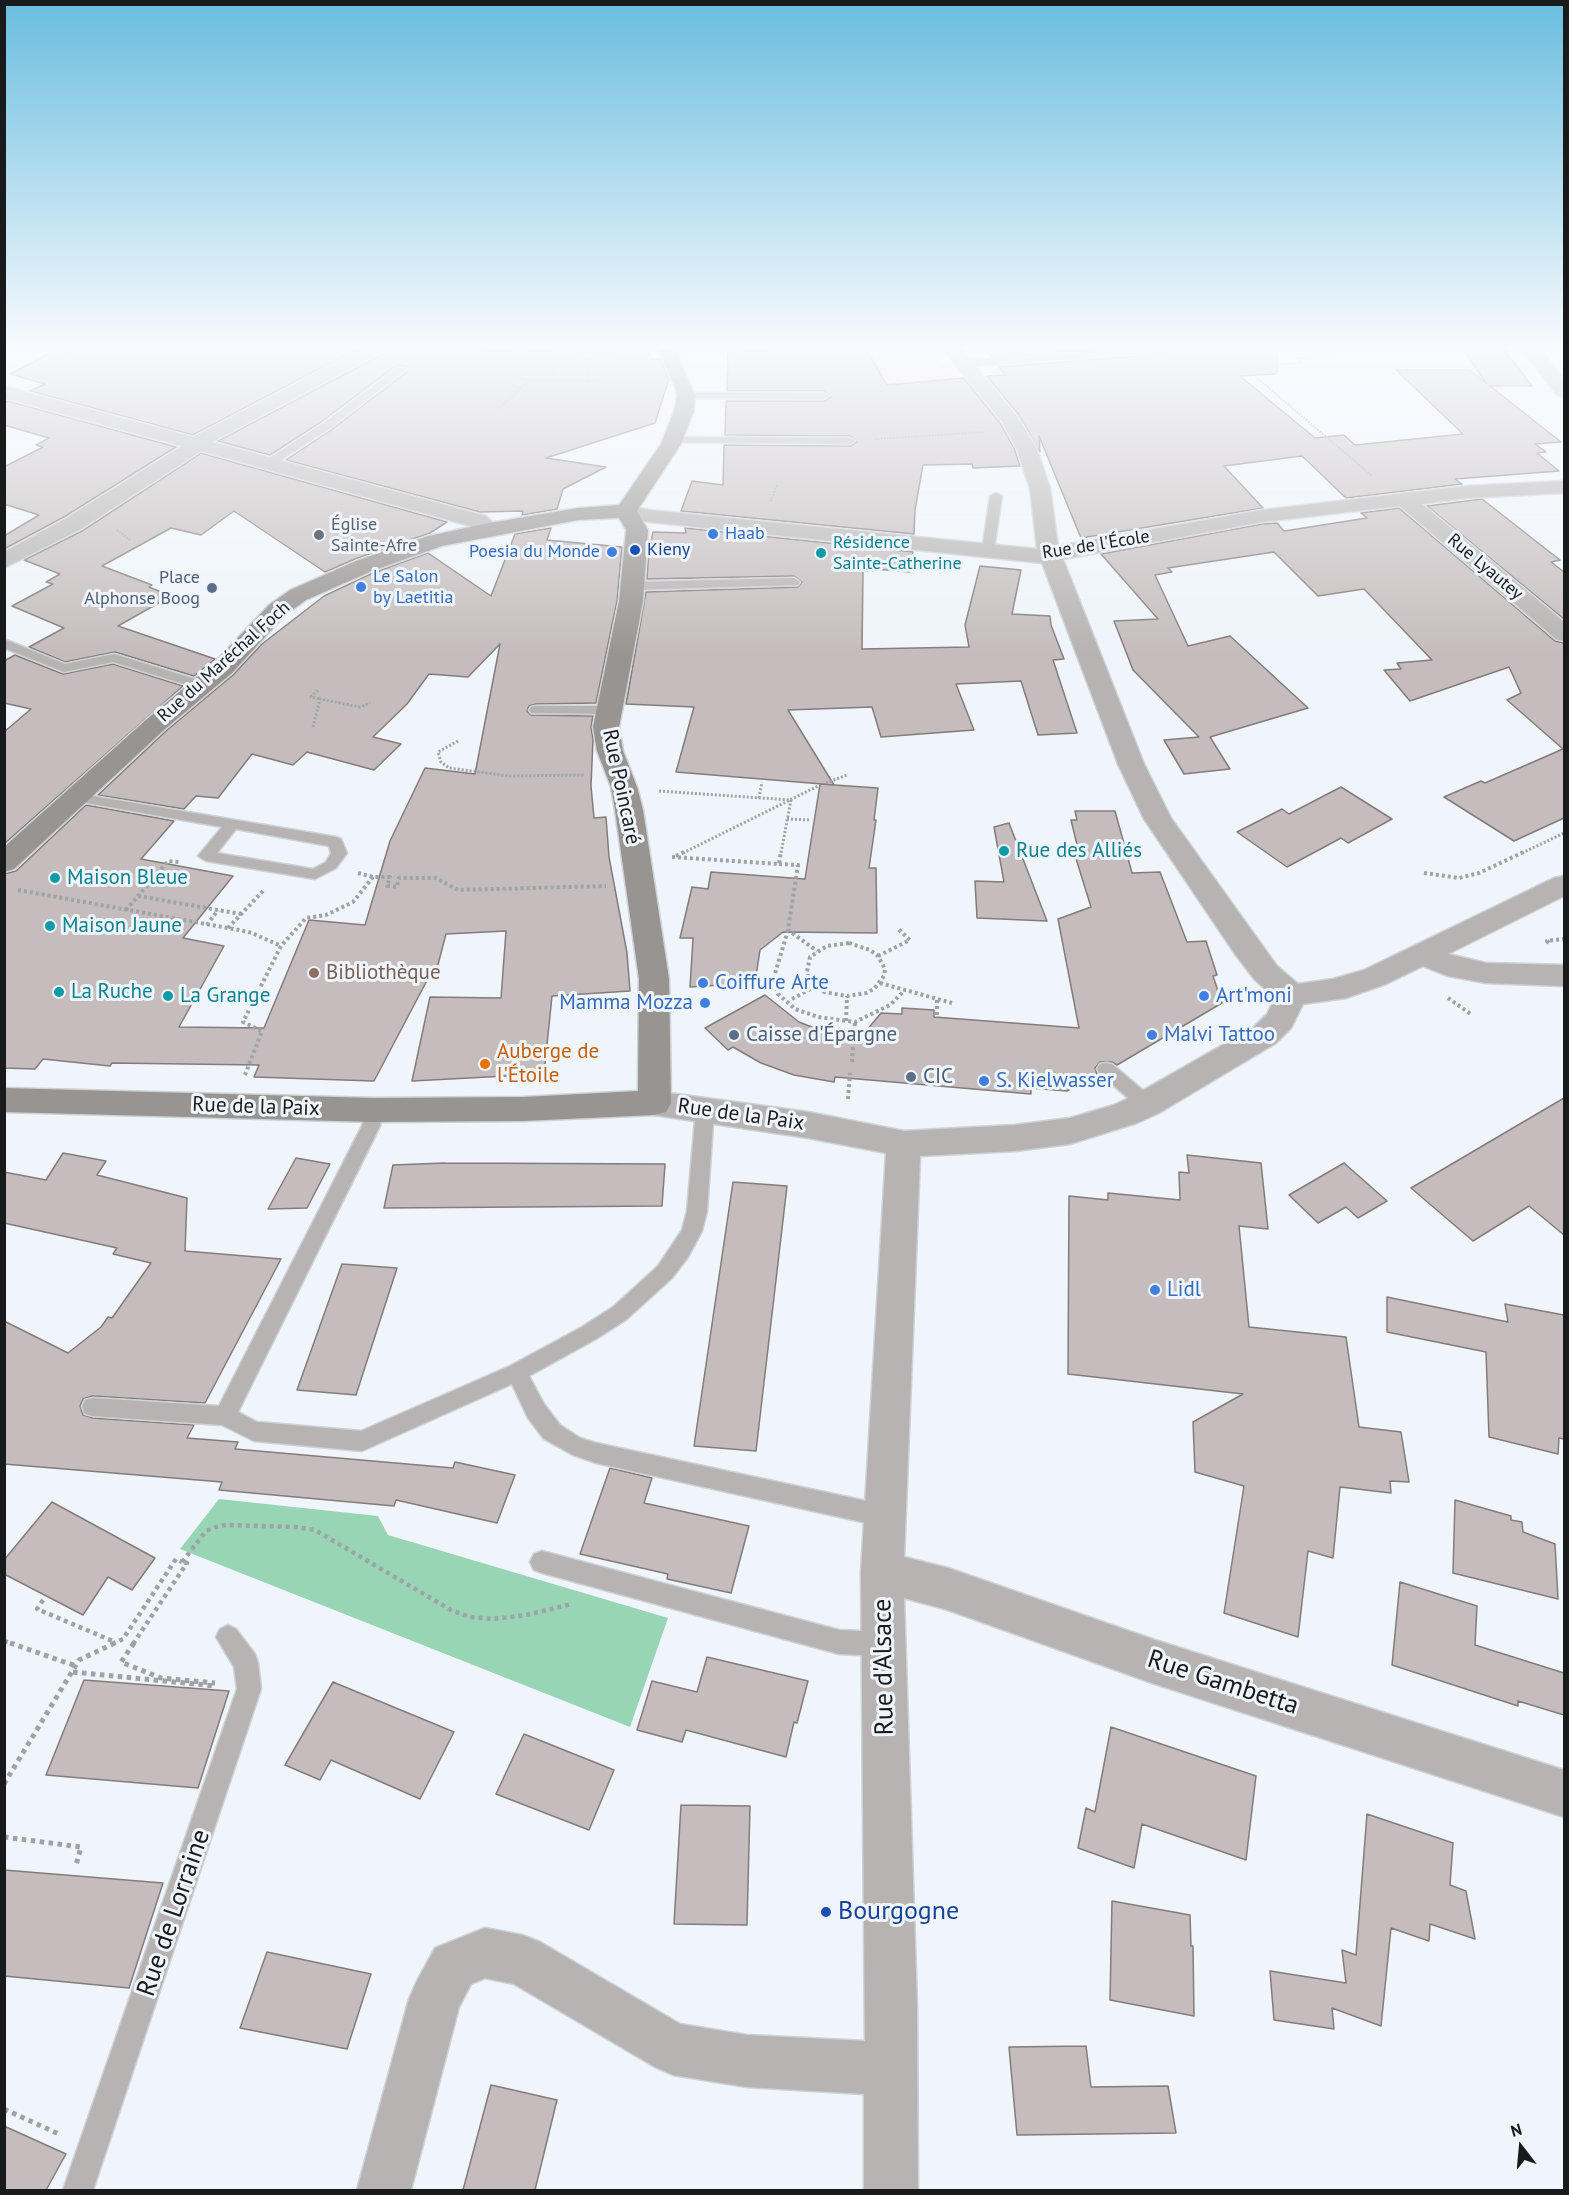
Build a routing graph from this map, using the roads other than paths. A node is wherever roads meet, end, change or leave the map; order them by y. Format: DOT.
graph roads {
  1 [pos="191,449"];
  2 [pos="211,449"];
  3 [pos="290,449"];
  4 [pos="667,449"];
  5 [pos="1027,449"];
  6 [pos="269,463"];
  7 [pos="1564,487"];
  8 [pos="996,496"];
  9 [pos="1405,500"];
  10 [pos="626,511"];
  11 [pos="489,529"];
  12 [pos="988,550"];
  13 [pos="1051,555"];
  14 [pos="4,561"];
  15 [pos="794,582"];
  16 [pos="633,586"];
  17 [pos="1564,634"];
  18 [pos="4,643"];
  19 [pos="203,686"];
  20 [pos="536,710"];
  21 [pos="609,710"];
  22 [pos="75,797"];
  23 [pos="232,824"];
  24 [pos="4,863"];
  25 [pos="1564,885"];
  26 [pos="1423,954"];
  27 [pos="1564,976"];
  28 [pos="1293,995"];
  29 [pos="1106,1069"];
  30 [pos="4,1100"];
  31 [pos="654,1103"];
  32 [pos="1147,1104"];
  33 [pos="705,1109"];
  34 [pos="374,1110"];
  35 [pos="904,1144"];
  36 [pos="518,1372"];
  37 [pos="93,1407"];
  38 [pos="225,1416"];
  39 [pos="885,1516"];
  40 [pos="542,1563"];
  41 [pos="882,1572"];
  42 [pos="228,1636"];
  43 [pos="883,1644"];
  44 [pos="1564,1794"];
  45 [pos="891,2069"];
  46 [pos="78,2190"];
  47 [pos="384,2190"];
  48 [pos="891,2190"];
  1 -- 14 [label="street"];
  2 -- 6 [label="street"];
  3 -- 6 [label="lane"];
  4 -- 10 [label="street"];
  5 -- 13 [label="street"];
  6 -- 11 [label="street"];
  7 -- 9 [label="street, Rue de l'École"];
  8 -- 12 [label="lane"];
  9 -- 13 [label="street, Rue de l'École"];
  9 -- 17 [label="street, Rue Lyautey"];
  10 -- 11 [label="street, Rue du Maréchal Foch"];
  10 -- 12 [label="street, Rue de l'École"];
  10 -- 16 [label="street, Rue Poincaré"];
  11 -- 19 [label="street, Rue du Maréchal Foch"];
  12 -- 13 [label="street, Rue de l'École"];
  13 -- 28 [label="street"];
  15 -- 16 [label="lane"];
  16 -- 21 [label="street, Rue Poincaré"];
  18 -- 19 [label="lane"];
  19 -- 22 [label="street, Rue du Maréchal Foch"];
  20 -- 21 [label="lane"];
  21 -- 31 [label="street, Rue Poincaré"];
  22 -- 23 [label="lane"];
  22 -- 24 [label="street, Rue du Maréchal Foch"];
  23 -- 23 [label="lane"];
  25 -- 26 [label="street"];
  26 -- 27 [label="street"];
  26 -- 28 [label="street"];
  28 -- 32 [label="street, Rue de la Paix"];
  29 -- 32 [label="lane"];
  30 -- 34 [label="street, Rue de la Paix"];
  31 -- 33 [label="street, Rue de la Paix"];
  31 -- 34 [label="street, Rue de la Paix"];
  32 -- 35 [label="street, Rue de la Paix"];
  33 -- 35 [label="street, Rue de la Paix"];
  33 -- 36 [label="lane"];
  34 -- 38 [label="lane"];
  35 -- 39 [label="street, Rue d'Alsace"];
  36 -- 38 [label="lane"];
  36 -- 39 [label="lane"];
  37 -- 38 [label="lane"];
  39 -- 41 [label="street, Rue d'Alsace"];
  40 -- 43 [label="lane"];
  41 -- 43 [label="street, Rue d'Alsace"];
  41 -- 44 [label="street, Rue Gambetta"];
  42 -- 46 [label="lane, Rue de Lorraine"];
  43 -- 45 [label="street, Rue d'Alsace"];
  45 -- 47 [label="street"];
  45 -- 48 [label="street, Rue d'Alsace"];
}
